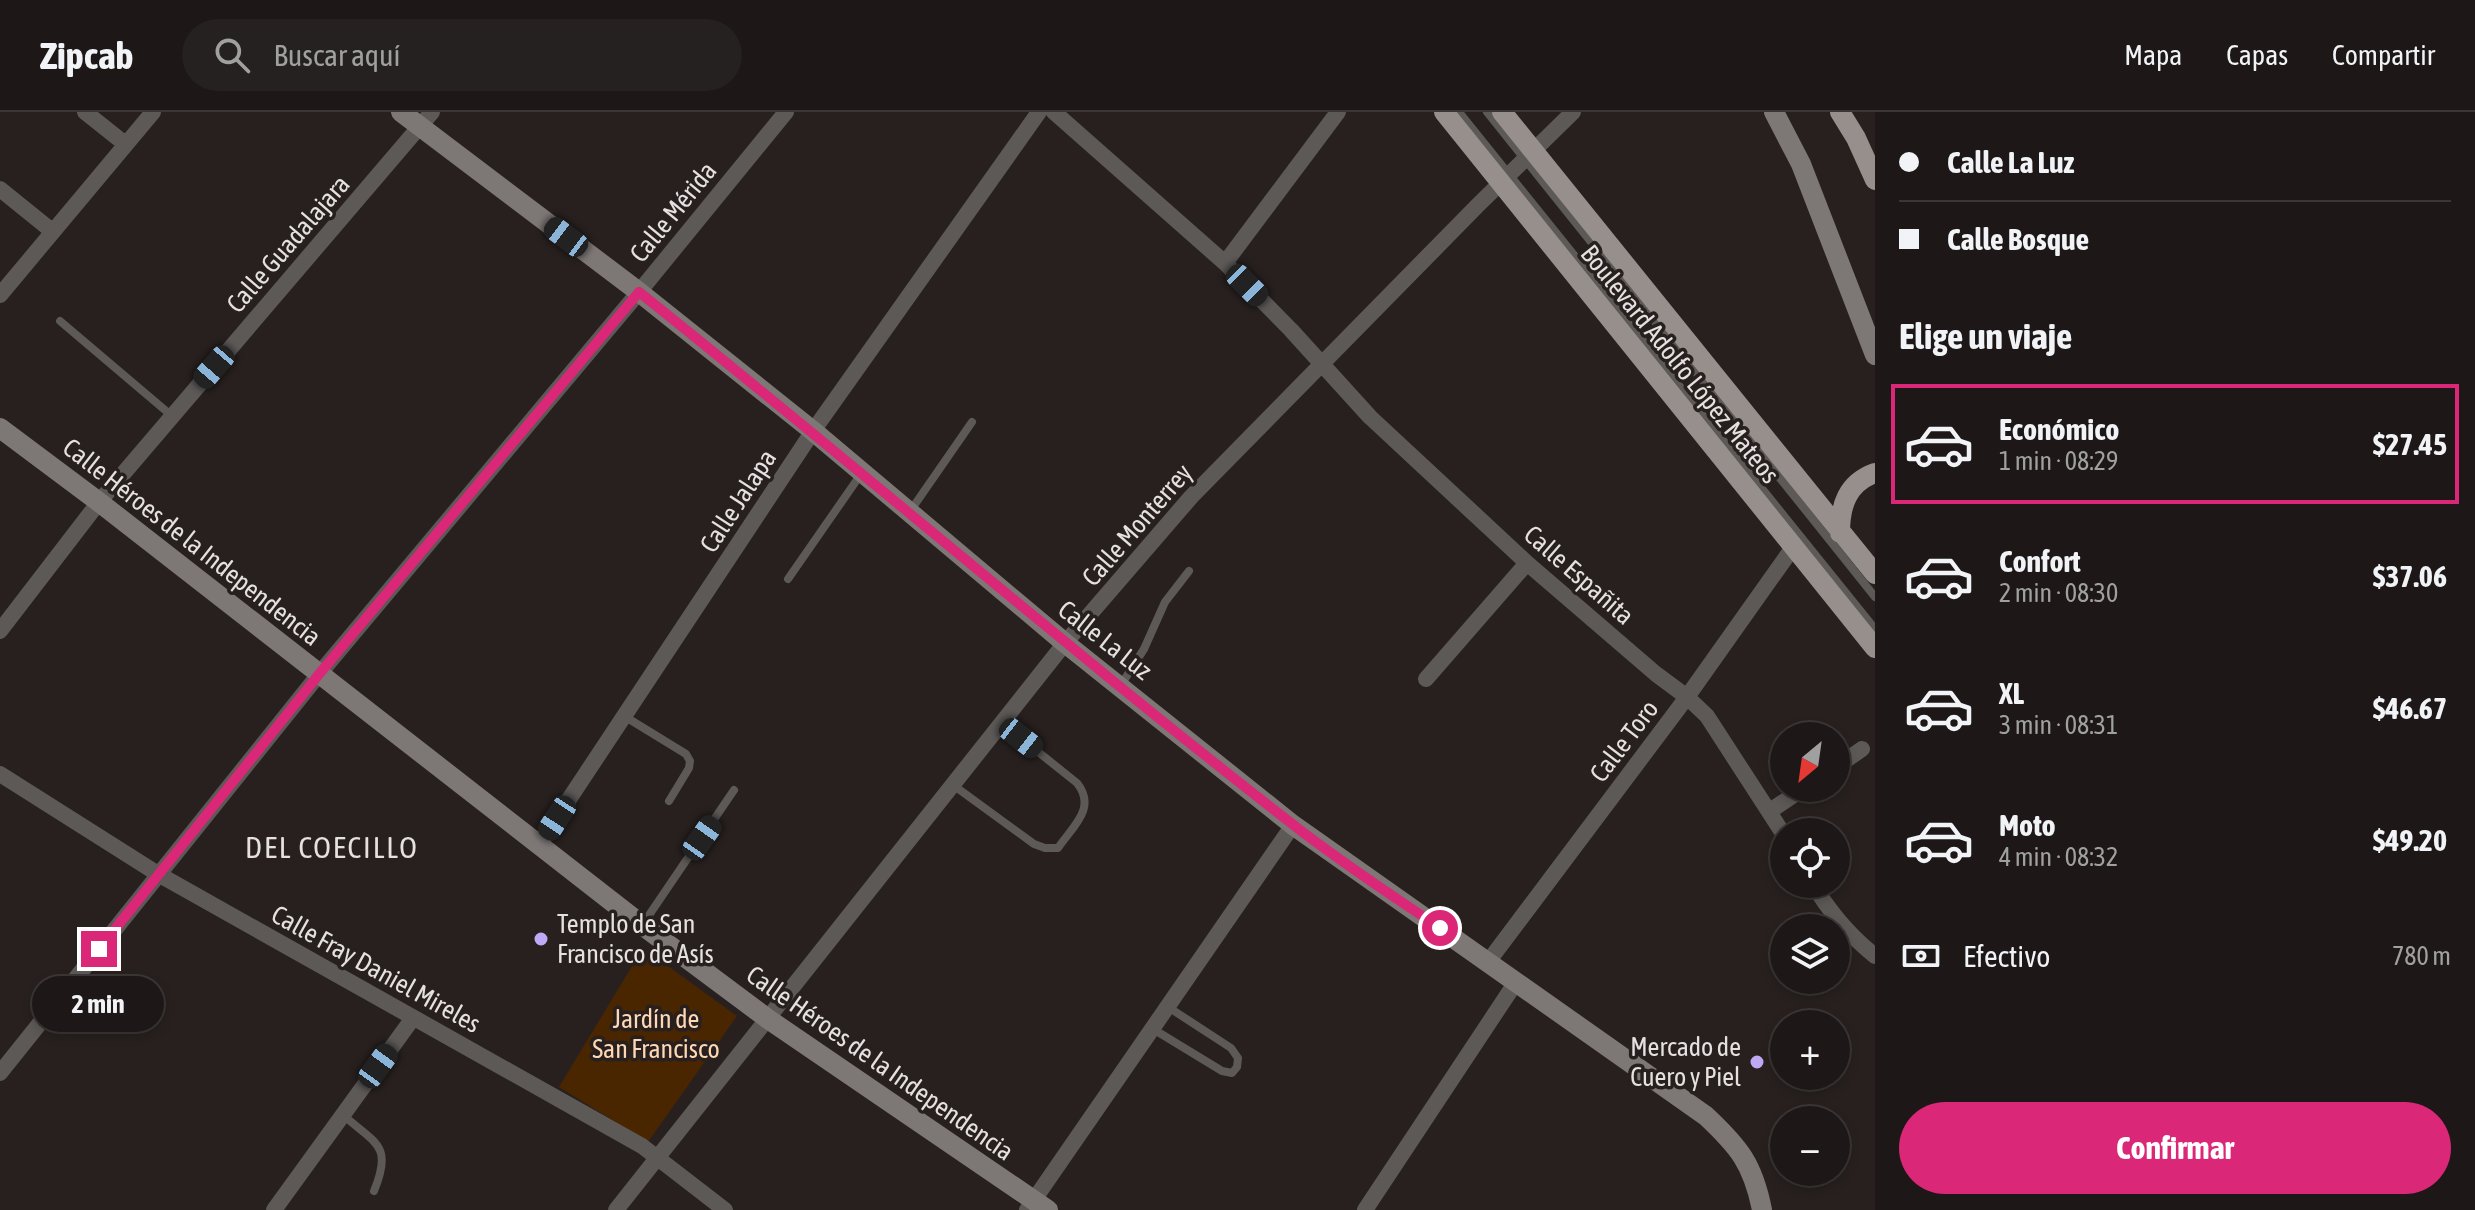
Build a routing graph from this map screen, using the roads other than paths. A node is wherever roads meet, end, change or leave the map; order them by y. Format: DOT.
graph roads {
  1 [pos="85,112"];
  2 [pos="153,112"];
  3 [pos="401,112"];
  4 [pos="786,112"];
  5 [pos="1039,112"];
  6 [pos="1054,112"];
  7 [pos="1338,112"];
  8 [pos="1444,112"];
  9 [pos="1459,112"];
  10 [pos="1487,112"];
  11 [pos="1573,112"];
  12 [pos="1774,112"];
  13 [pos="1840,112"];
  14 [pos="1511,115"];
  15 [pos="425,120"];
  16 [pos="124,143"];
  17 [pos="1529,156"];
  18 [pos="1504,179"];
  19 [pos="1875,180"];
  20 [pos="0,189"];
  21 [pos="52,231"];
  22 [pos="1225,263"];
  23 [pos="639,292"];
  24 [pos="0,295"];
  25 [pos="60,321"];
  26 [pos="1875,355"];
  27 [pos="1322,366"];
  28 [pos="172,416"];
  29 [pos="972,422"];
  30 [pos="0,428"];
  31 [pos="813,431"];
  32 [pos="862,472"];
  33 [pos="1875,473"];
  34 [pos="99,502"];
  35 [pos="910,512"];
  36 [pos="1840,533"];
  37 [pos="1794,546"];
  38 [pos="1527,563"];
  39 [pos="1189,571"];
  40 [pos="1875,574"];
  41 [pos="788,579"];
  42 [pos="1875,597"];
  43 [pos="1875,629"];
  44 [pos="0,631"];
  45 [pos="1065,643"];
  46 [pos="1875,648"];
  47 [pos="320,673"];
  48 [pos="1426,679"];
  49 [pos="1121,685"];
  50 [pos="1687,697"];
  51 [pos="624,716"];
  52 [pos="1002,723"];
  53 [pos="1862,749"];
  54 [pos="1850,757"];
  55 [pos="0,774"];
  56 [pos="953,785"];
  57 [pos="734,790"];
  58 [pos="669,801"];
  59 [pos="1783,802"];
  60 [pos="1770,811"];
  61 [pos="1774,818"];
  62 [pos="1293,825"];
  63 [pos="540,843"];
  64 [pos="158,874"];
  65 [pos="1821,898"];
  66 [pos="642,925"];
  67 [pos="1875,956"];
  68 [pos="1488,962"];
  69 [pos="1516,982"];
  70 [pos="1168,1007"];
  71 [pos="413,1018"];
  72 [pos="768,1019"];
  73 [pos="1153,1029"];
  74 [pos="0,1073"];
  75 [pos="343,1115"];
  76 [pos="659,1157"];
  77 [pos="374,1191"];
  78 [pos="1037,1207"];
  79 [pos="274,1210"];
  80 [pos="616,1210"];
  81 [pos="725,1210"];
  82 [pos="1365,1210"];
  83 [pos="1762,1210"];
  1 -- 16 [label="street"];
  2 -- 16 [label="street"];
  3 -- 15 [label="street, Calle La Luz"];
  4 -- 23 [label="street, Calle Mérida"];
  5 -- 31 [label="street, Calle Jalapa"];
  6 -- 22 [label="street, Calle Españita"];
  7 -- 22 [label="street"];
  8 -- 18 [label="main road, Boulevard Adolfo López Mateos"];
  9 -- 18 [label="lane"];
  10 -- 17 [label="lane"];
  11 -- 17 [label="street, Calle Monterrey"];
  12 -- 26 [label="street"];
  13 -- 19 [label="main road"];
  14 -- 17 [label="main road, Boulevard Adolfo López Mateos"];
  15 -- 23 [label="street, Calle La Luz"];
  15 -- 28 [label="street, Calle Guadalajara"];
  16 -- 21 [label="street"];
  17 -- 18 [label="street, Calle Monterrey"];
  17 -- 36 [label="main road, Boulevard Adolfo López Mateos"];
  17 -- 42 [label="lane"];
  18 -- 27 [label="street, Calle Monterrey"];
  18 -- 37 [label="main road, Boulevard Adolfo López Mateos"];
  18 -- 43 [label="lane"];
  20 -- 21 [label="street"];
  21 -- 24 [label="street"];
  22 -- 27 [label="street, Calle Españita"];
  23 -- 31 [label="street, Calle La Luz"];
  23 -- 47 [label="street, Calle Mérida"];
  25 -- 28 [label="lane"];
  27 -- 38 [label="street, Calle Españita"];
  27 -- 45 [label="street, Calle Monterrey"];
  28 -- 34 [label="street, Calle Guadalajara"];
  29 -- 35 [label="lane"];
  30 -- 34 [label="street, Calle Héroes de la Independencia"];
  31 -- 32 [label="street, Calle La Luz"];
  31 -- 51 [label="street, Calle Jalapa"];
  32 -- 35 [label="street, Calle La Luz"];
  32 -- 41 [label="lane"];
  33 -- 36 [label="main road"];
  34 -- 44 [label="street, Calle Guadalajara"];
  34 -- 47 [label="street, Calle Héroes de la Independencia"];
  35 -- 45 [label="street, Calle La Luz"];
  36 -- 40 [label="main road, Boulevard Adolfo López Mateos"];
  37 -- 46 [label="main road, Boulevard Adolfo López Mateos"];
  37 -- 50 [label="street, Calle Toro"];
  38 -- 48 [label="street"];
  38 -- 50 [label="street, Calle Españita"];
  39 -- 49 [label="lane"];
  45 -- 49 [label="street, Calle La Luz"];
  45 -- 52 [label="street, Calle Monterrey"];
  47 -- 63 [label="street, Calle Héroes de la Independencia"];
  47 -- 64 [label="street, Calle Mérida"];
  49 -- 62 [label="street, Calle La Luz"];
  50 -- 60 [label="street, Calle Españita"];
  50 -- 68 [label="street, Calle Toro"];
  51 -- 58 [label="lane"];
  51 -- 63 [label="street, Calle Jalapa"];
  52 -- 56 [label="street, Calle Monterrey"];
  52 -- 56 [label="lane"];
  53 -- 54 [label="street"];
  55 -- 64 [label="street, Calle Fray Daniel Mireles"];
  56 -- 72 [label="street, Calle Monterrey"];
  57 -- 66 [label="lane"];
  59 -- 60 [label="street"];
  60 -- 61 [label="street, Calle Españita"];
  62 -- 68 [label="street, Calle La Luz"];
  62 -- 70 [label="street"];
  63 -- 66 [label="street, Calle Héroes de la Independencia"];
  64 -- 71 [label="street, Calle Fray Daniel Mireles"];
  64 -- 74 [label="street, Calle Mérida"];
  65 -- 67 [label="street"];
  66 -- 72 [label="street, Calle Héroes de la Independencia"];
  68 -- 69 [label="street, Calle La Luz"];
  69 -- 82 [label="street"];
  69 -- 83 [label="street, Calle La Luz"];
  70 -- 73 [label="street"];
  70 -- 73 [label="lane"];
  71 -- 75 [label="street"];
  71 -- 76 [label="street, Calle Fray Daniel Mireles"];
  72 -- 76 [label="street, Calle Monterrey"];
  72 -- 78 [label="street, Calle Héroes de la Independencia"];
  73 -- 78 [label="street"];
  75 -- 77 [label="lane"];
  75 -- 79 [label="street"];
  76 -- 80 [label="street, Calle Monterrey"];
  76 -- 81 [label="street, Calle Fray Daniel Mireles"];
}
